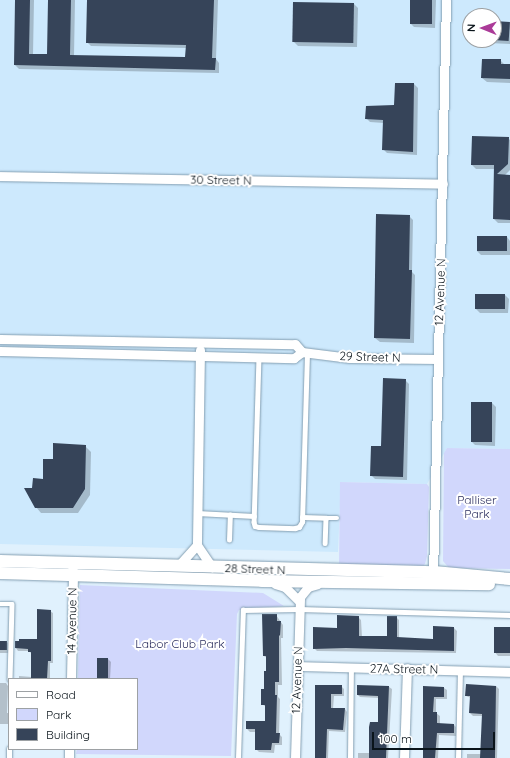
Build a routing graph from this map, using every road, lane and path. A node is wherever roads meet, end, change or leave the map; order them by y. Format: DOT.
graph roads {
  1 [pos="446,0"];
  2 [pos="0,176"];
  3 [pos="443,184"];
  4 [pos="0,339"];
  5 [pos="201,343"];
  6 [pos="0,351"];
  7 [pos="305,352"];
  8 [pos="200,356"];
  9 [pos="259,357"];
  10 [pos="438,359"];
  11 [pos="197,514"];
  12 [pos="230,515"];
  13 [pos="254,516"];
  14 [pos="302,517"];
  15 [pos="326,518"];
  16 [pos="337,518"];
  17 [pos="229,540"];
  18 [pos="325,543"];
  19 [pos="197,544"];
  20 [pos="0,561"];
  21 [pos="178,566"];
  22 [pos="212,567"];
  23 [pos="72,568"];
  24 [pos="434,572"];
  25 [pos="0,573"];
  26 [pos="510,579"];
  27 [pos="262,581"];
  28 [pos="327,581"];
  29 [pos="510,584"];
  30 [pos="433,585"];
  31 [pos="0,604"];
  32 [pos="299,605"];
  33 [pos="510,615"];
  34 [pos="298,666"];
  35 [pos="351,668"];
  36 [pos="407,668"];
  37 [pos="460,670"];
  38 [pos="510,672"];
  39 [pos="10,678"];
  40 [pos="70,678"];
  41 [pos="238,758"];
  42 [pos="295,758"];
  43 [pos="350,758"];
  44 [pos="404,758"];
  45 [pos="458,758"];
  1 -- 3 [label="street, 12 Avenue N"];
  2 -- 3 [label="street, 30 Street N"];
  3 -- 10 [label="street, 12 Avenue N"];
  4 -- 5 [label="street"];
  5 -- 7 [label="street"];
  5 -- 8 [label="street"];
  6 -- 8 [label="street"];
  7 -- 9 [label="street"];
  7 -- 10 [label="street, 29 Street N"];
  7 -- 14 [label="lane"];
  8 -- 9 [label="street"];
  8 -- 11 [label="street"];
  9 -- 13 [label="lane"];
  10 -- 24 [label="street, 12 Avenue N"];
  11 -- 12 [label="lane"];
  11 -- 19 [label="street"];
  12 -- 13 [label="lane"];
  12 -- 17 [label="lane"];
  13 -- 14 [label="lane"];
  14 -- 15 [label="lane"];
  15 -- 16 [label="lane"];
  15 -- 18 [label="lane"];
  19 -- 21 [label="street"];
  19 -- 22 [label="street"];
  20 -- 23 [label="main road, 28 Street N"];
  21 -- 22 [label="main road, 28 Street N"];
  21 -- 23 [label="main road, 28 Street N"];
  22 -- 24 [label="main road, 28 Street N"];
  23 -- 25 [label="main road, 28 Street N"];
  23 -- 27 [label="main road, 28 Street N"];
  23 -- 40 [label="street, 14 Avenue N"];
  24 -- 26 [label="main road, 28 Street N"];
  24 -- 30 [label="street, 12 Avenue N"];
  27 -- 28 [label="main road, 28 Street N"];
  27 -- 32 [label="street"];
  28 -- 30 [label="main road, 28 Street N"];
  28 -- 32 [label="street"];
  29 -- 30 [label="main road, 28 Street N"];
  31 -- 39 [label="lane"];
  32 -- 33 [label="lane"];
  32 -- 34 [label="street, 12 Avenue N"];
  32 -- 41 [label="lane"];
  34 -- 35 [label="street, 27A Street N"];
  34 -- 42 [label="street, 12 Avenue N"];
  35 -- 36 [label="street, 27A Street N"];
  35 -- 43 [label="lane"];
  36 -- 37 [label="street, 27A Street N"];
  36 -- 44 [label="street"];
  37 -- 38 [label="street, 27A Street N"];
  37 -- 45 [label="lane"];
}
